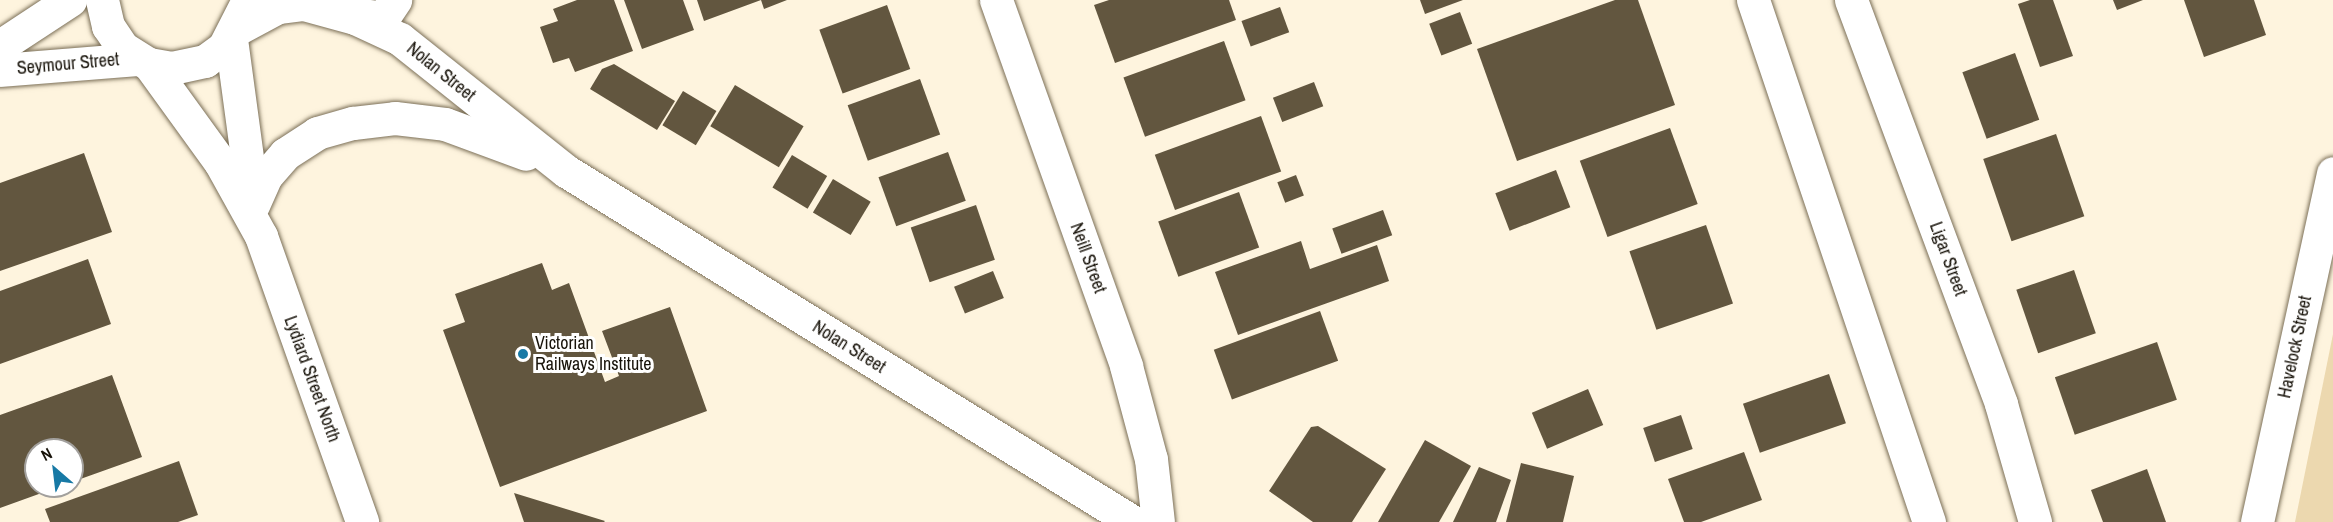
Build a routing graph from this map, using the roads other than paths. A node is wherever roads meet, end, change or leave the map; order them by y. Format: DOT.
graph roads {
  1 [pos="70,0"];
  2 [pos="102,0"];
  3 [pos="996,0"];
  4 [pos="1753,0"];
  5 [pos="1851,0"];
  6 [pos="376,12"];
  7 [pos="238,23"];
  8 [pos="0,46"];
  9 [pos="143,61"];
  10 [pos="0,70"];
  11 [pos="566,171"];
  12 [pos="2333,173"];
  13 [pos="257,221"];
  14 [pos="362,522"];
  15 [pos="1133,522"];
  16 [pos="1158,522"];
  17 [pos="1929,522"];
  18 [pos="2035,522"];
  19 [pos="2256,522"];
  1 -- 8 [label="street, Seymour Street"];
  2 -- 9 [label="street, Lydiard Street North"];
  3 -- 16 [label="street, Neill Street"];
  4 -- 17 [label="street"];
  5 -- 18 [label="street, Ligar Street"];
  6 -- 7 [label="street, Nolan Street"];
  6 -- 11 [label="street, Nolan Street"];
  7 -- 9 [label="street, Seymour Street"];
  7 -- 13 [label="street, Lydiard Street North"];
  9 -- 10 [label="street, Seymour Street"];
  9 -- 13 [label="street, Lydiard Street North"];
  11 -- 13 [label="street, Nolan Street"];
  11 -- 15 [label="street, Nolan Street"];
  12 -- 19 [label="street, Havelock Street"];
  13 -- 14 [label="street, Lydiard Street North"];
}
